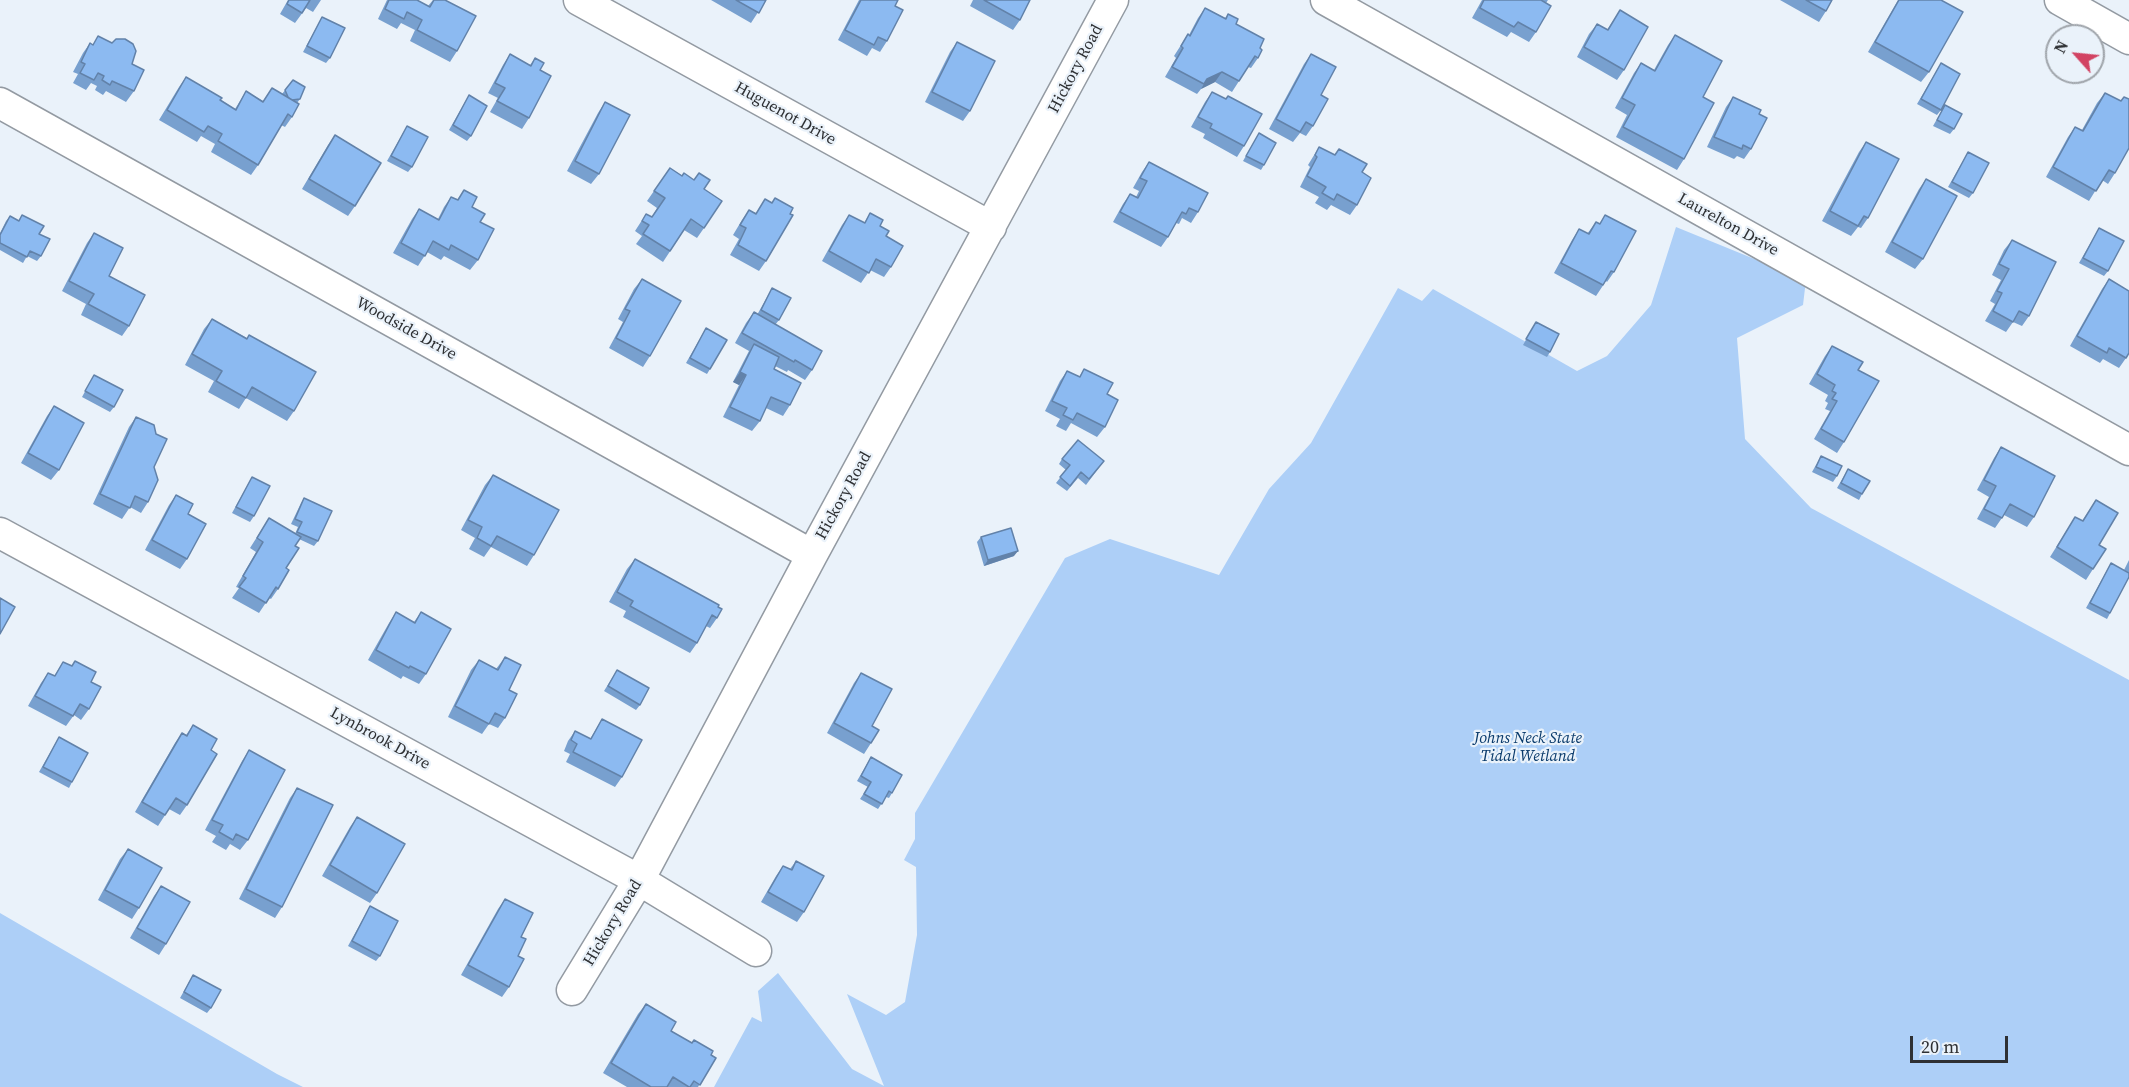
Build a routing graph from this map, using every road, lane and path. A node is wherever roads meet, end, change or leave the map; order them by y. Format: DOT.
graph roads {
  1 [pos="579,0"];
  2 [pos="1113,0"];
  3 [pos="1326,0"];
  4 [pos="2060,0"];
  5 [pos="2129,39"];
  6 [pos="0,103"];
  7 [pos="991,227"];
  8 [pos="2129,450"];
  9 [pos="0,532"];
  10 [pos="812,555"];
  11 [pos="639,880"];
  12 [pos="756,951"];
  13 [pos="572,990"];
  1 -- 7 [label="street, Huguenot Drive"];
  2 -- 7 [label="street, Hickory Road"];
  3 -- 8 [label="street, Laurelton Drive"];
  4 -- 5 [label="street"];
  6 -- 10 [label="street, Woodside Drive"];
  7 -- 10 [label="street, Hickory Road"];
  9 -- 11 [label="street, Lynbrook Drive"];
  10 -- 11 [label="street, Hickory Road"];
  11 -- 12 [label="street, Lynbrook Drive"];
  11 -- 13 [label="street, Hickory Road"];
}
